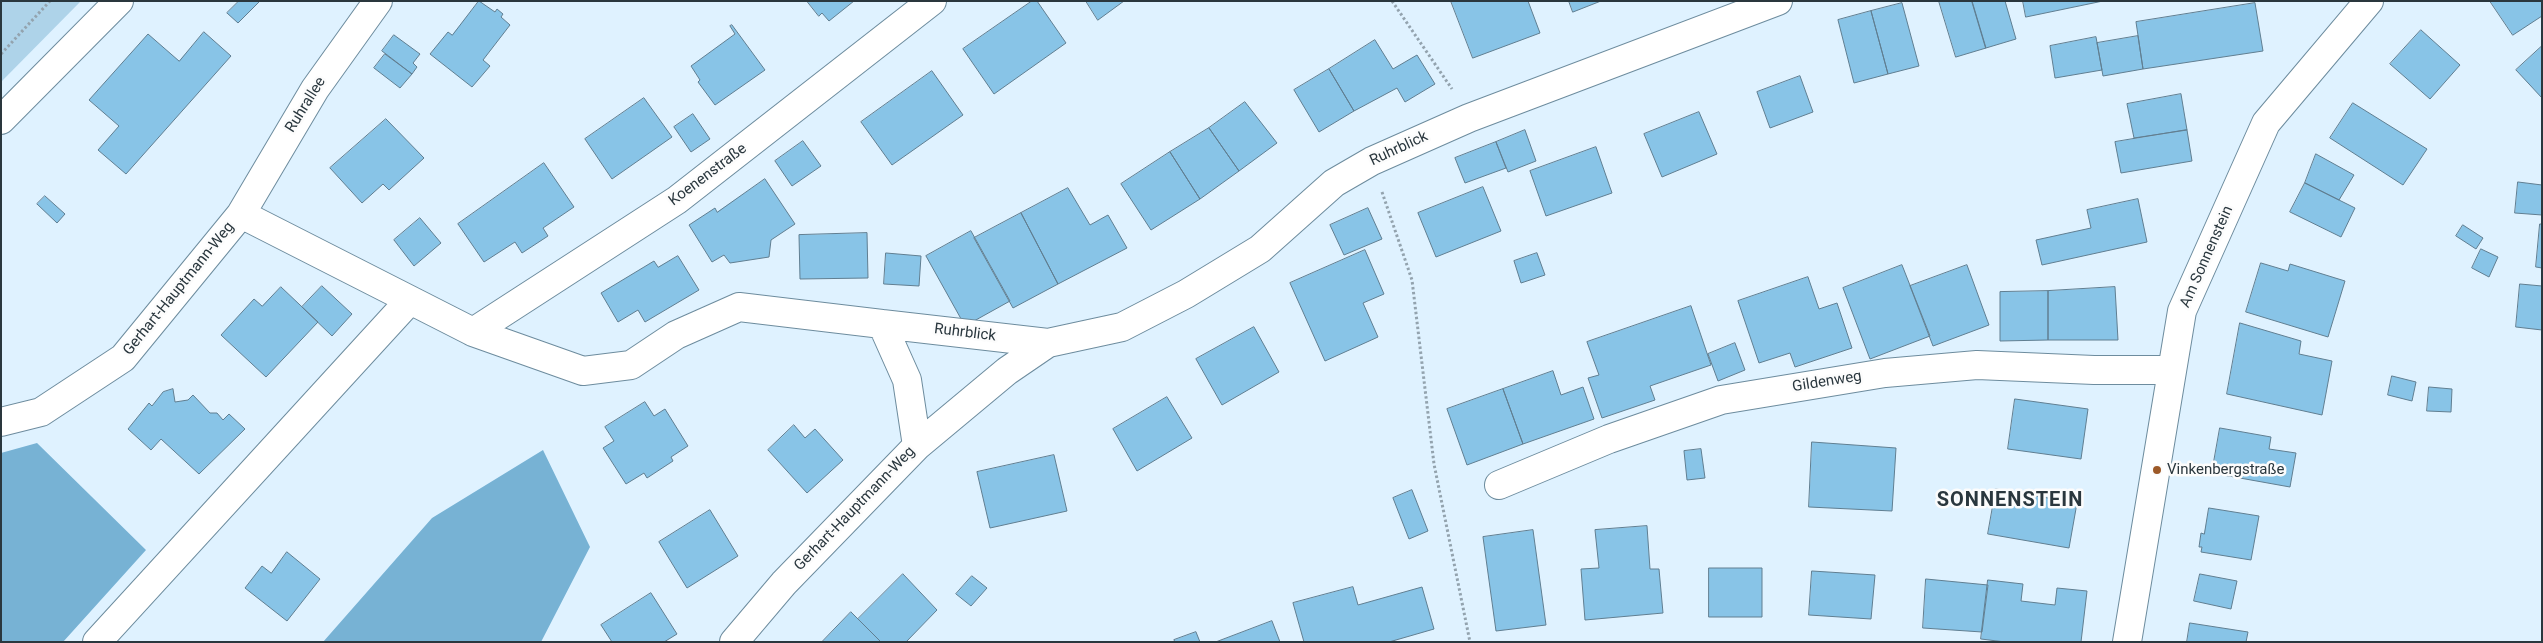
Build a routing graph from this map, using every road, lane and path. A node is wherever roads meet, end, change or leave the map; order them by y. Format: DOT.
graph roads {
  1 [pos="50,1"];
  2 [pos="119,1"];
  3 [pos="378,1"];
  4 [pos="932,1"];
  5 [pos="1392,1"];
  6 [pos="1778,1"];
  7 [pos="2369,1"];
  8 [pos="1,54"];
  9 [pos="1469,118"];
  10 [pos="1,120"];
  11 [pos="1372,161"];
  12 [pos="241,214"];
  13 [pos="410,300"];
  14 [pos="882,324"];
  15 [pos="473,332"];
  16 [pos="1048,343"];
  17 [pos="2171,370"];
  18 [pos="1,422"];
  19 [pos="917,446"];
  20 [pos="1499,485"];
  21 [pos="97,642"];
  22 [pos="734,642"];
  23 [pos="1470,642"];
  24 [pos="2127,642"];
  1 -- 8 [label="path"];
  2 -- 10 [label="street"];
  3 -- 12 [label="street, Ruhrallee"];
  4 -- 15 [label="street, Koenenstraße"];
  5 -- 9 [label="path"];
  6 -- 9 [label="street, Ruhrblick"];
  7 -- 17 [label="street, Am Sonnenstein"];
  9 -- 11 [label="street, Ruhrblick"];
  11 -- 16 [label="street, Ruhrblick"];
  11 -- 23 [label="path"];
  12 -- 13 [label="street, Gerhart-Hauptmann-Weg"];
  12 -- 18 [label="street, Gerhart-Hauptmann-Weg"];
  13 -- 15 [label="street, Gerhart-Hauptmann-Weg"];
  13 -- 21 [label="street"];
  14 -- 15 [label="street, Gerhart-Hauptmann-Weg"];
  14 -- 16 [label="street, Ruhrblick"];
  14 -- 19 [label="street, Gerhart-Hauptmann-Weg"];
  16 -- 19 [label="street, Ruhrblick"];
  17 -- 20 [label="street, Gildenweg"];
  17 -- 24 [label="street, Am Sonnenstein"];
  19 -- 22 [label="street, Gerhart-Hauptmann-Weg"];
}
